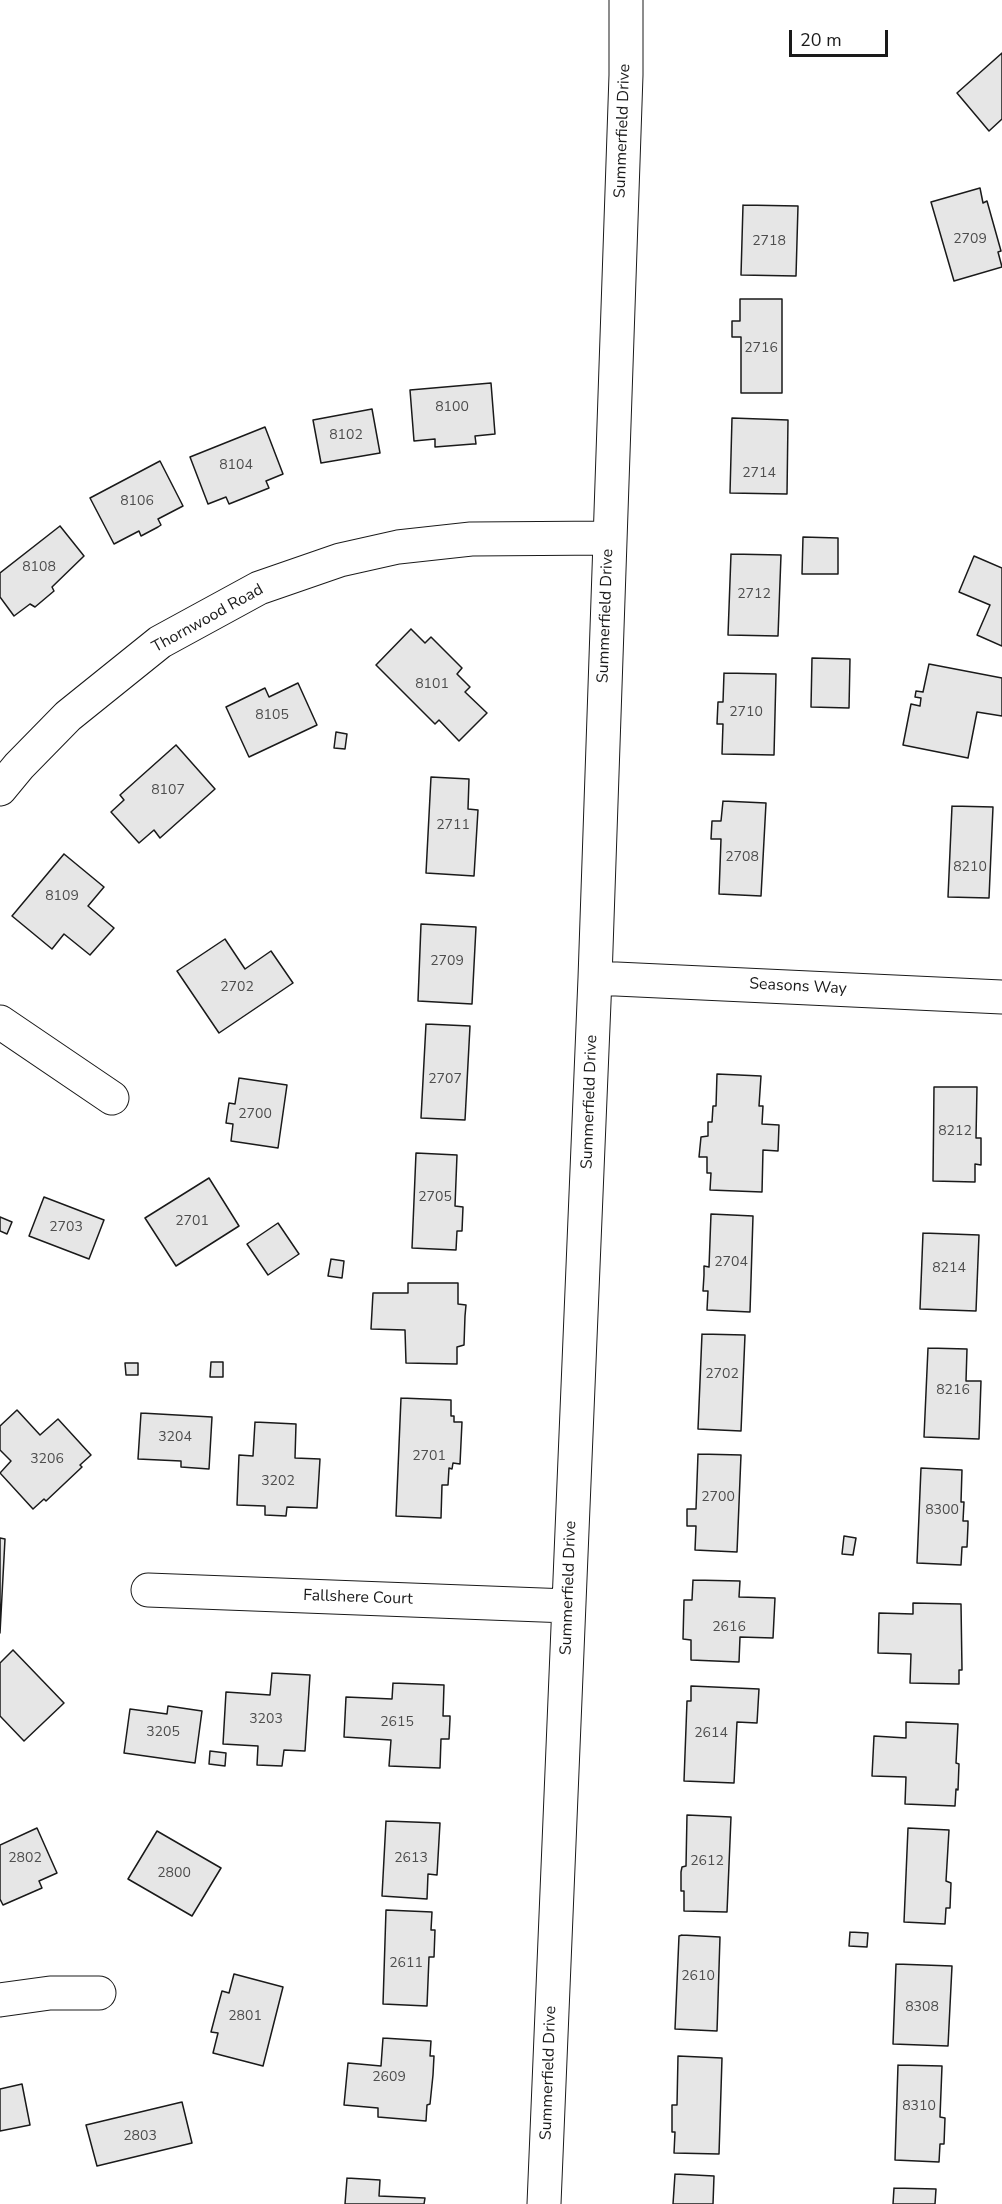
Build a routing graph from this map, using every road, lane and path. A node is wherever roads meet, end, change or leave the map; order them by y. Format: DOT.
graph roads {
  1 [pos="626,0"];
  2 [pos="609,538"];
  3 [pos="0,789"];
  4 [pos="595,978"];
  5 [pos="1002,997"];
  6 [pos="0,1022"];
  7 [pos="112,1098"];
  8 [pos="148,1590"];
  9 [pos="568,1606"];
  10 [pos="99,1993"];
  11 [pos="0,2000"];
  12 [pos="544,2204"];
  1 -- 2 [label="street, Summerfield Drive"];
  2 -- 3 [label="street, Thornwood Road"];
  2 -- 4 [label="street, Summerfield Drive"];
  4 -- 5 [label="street, Seasons Way"];
  4 -- 9 [label="street, Summerfield Drive"];
  6 -- 7 [label="street"];
  8 -- 9 [label="street, Fallshere Court"];
  9 -- 12 [label="street, Summerfield Drive"];
  10 -- 11 [label="street"];
}
